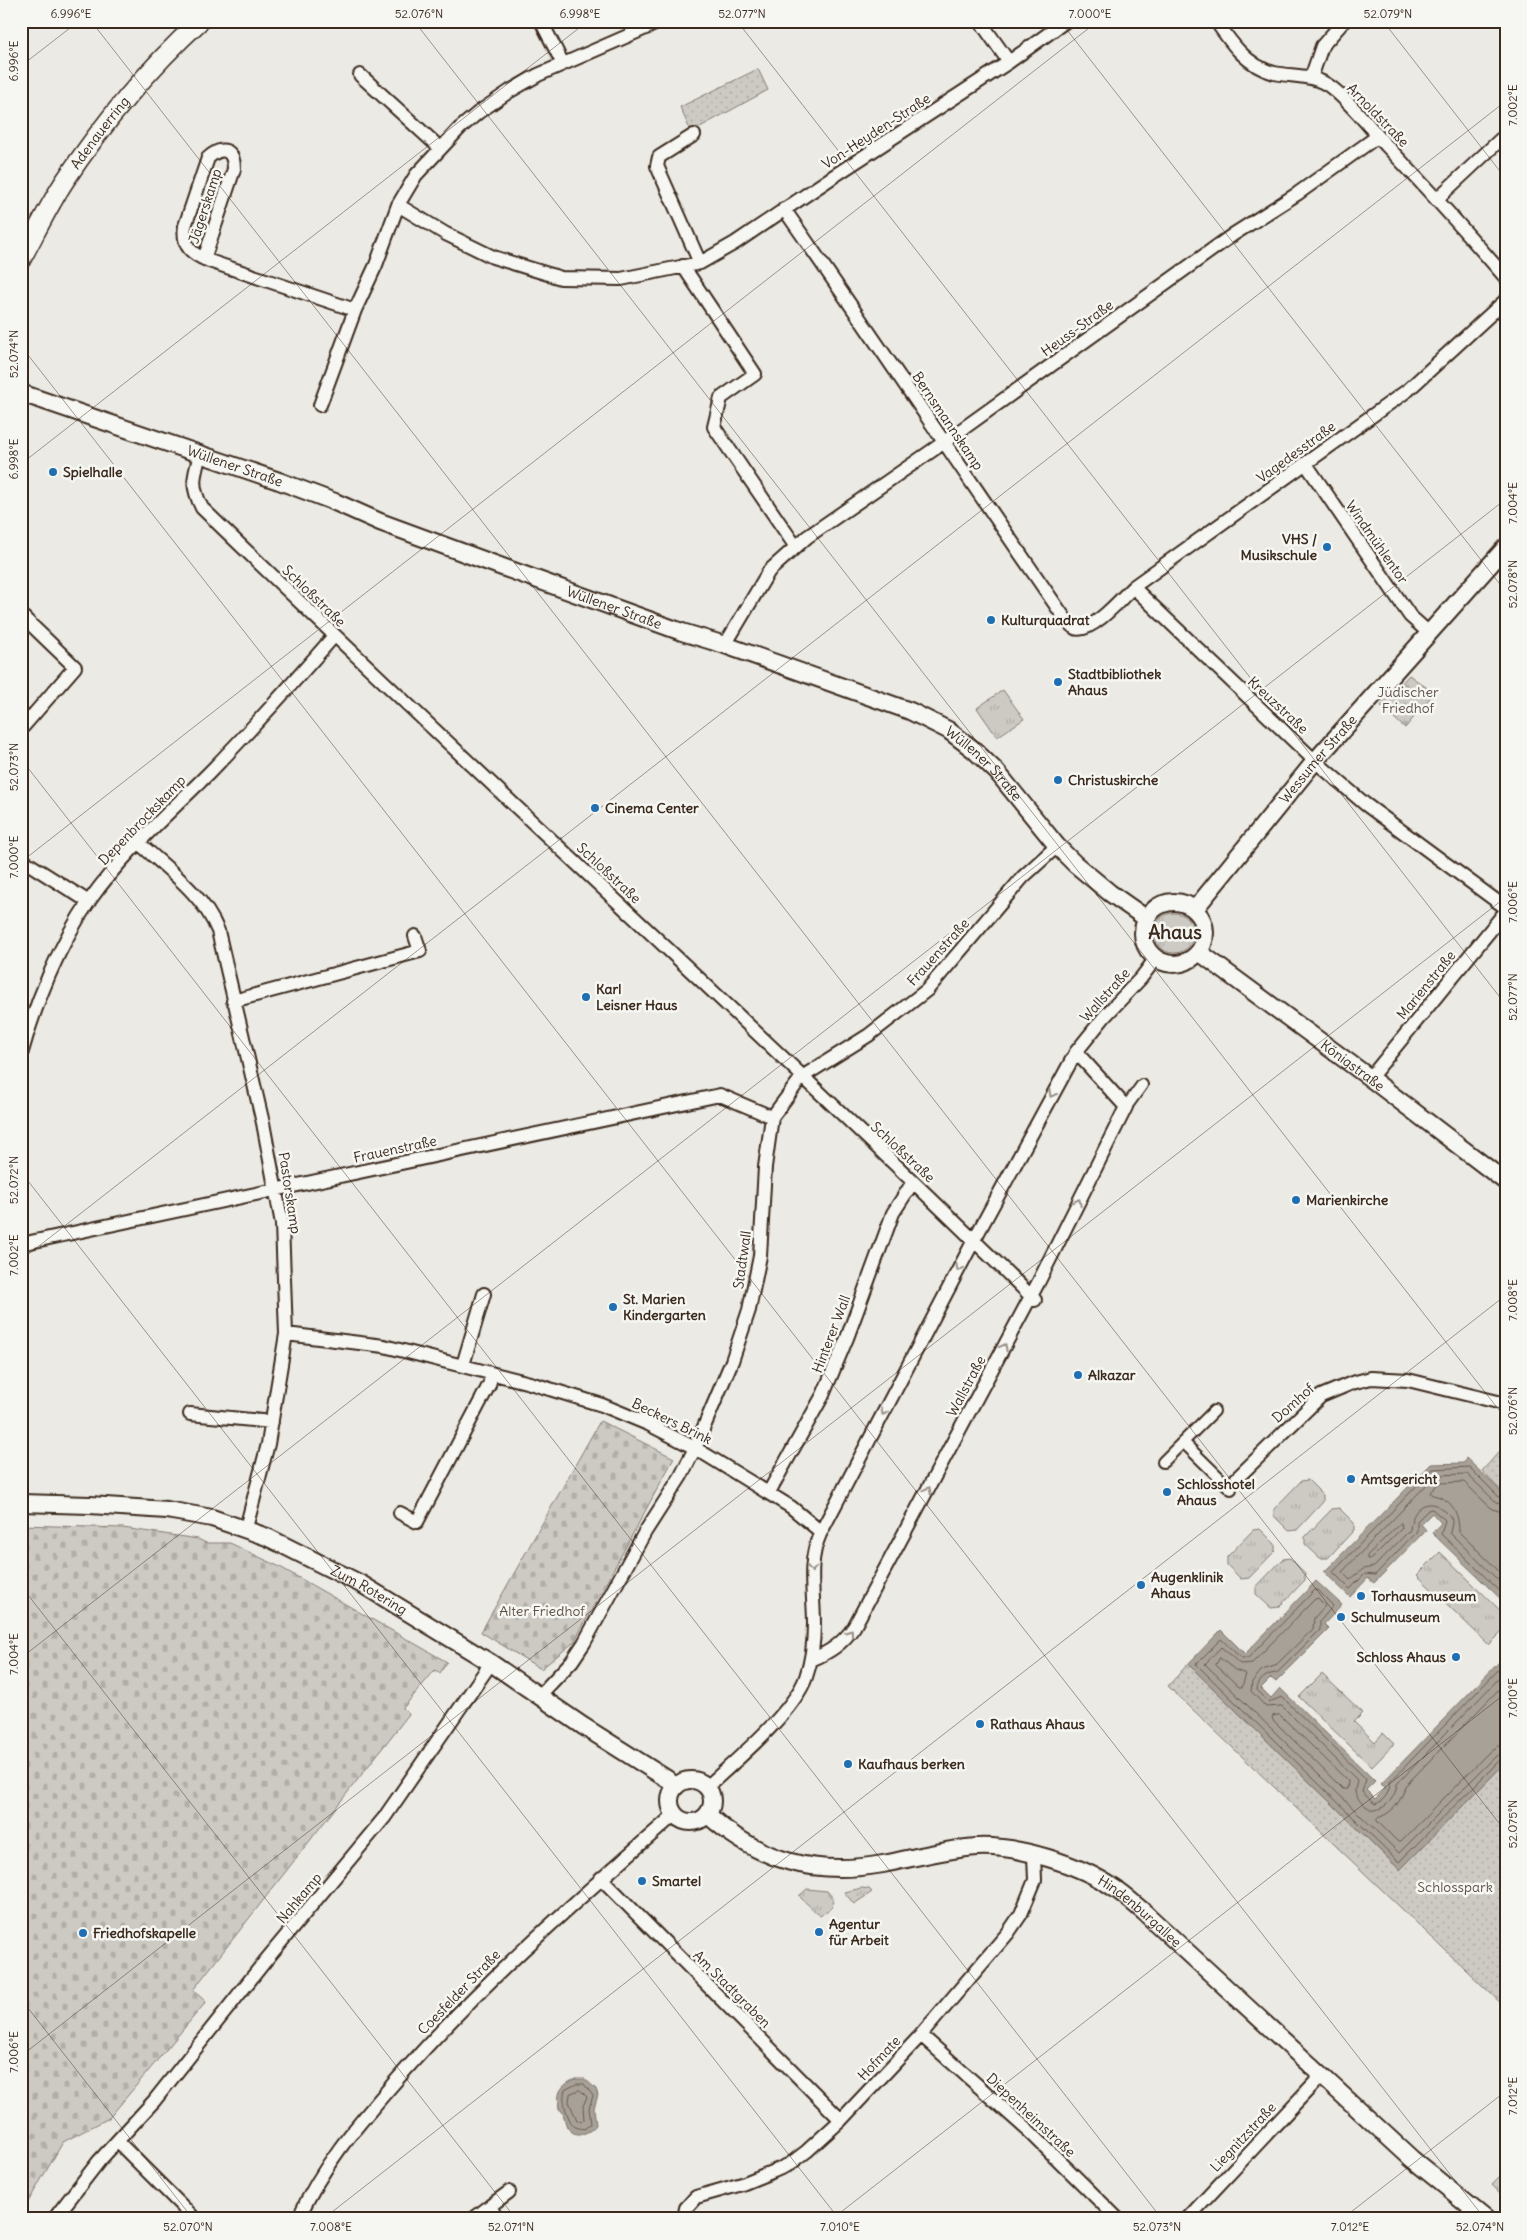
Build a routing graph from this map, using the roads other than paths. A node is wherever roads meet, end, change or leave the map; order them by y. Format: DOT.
graph roads {
  1 [pos="200,21"];
  2 [pos="542,21"];
  3 [pos="661,21"];
  4 [pos="980,21"];
  5 [pos="1066,21"];
  6 [pos="1216,21"];
  7 [pos="1344,21"];
  8 [pos="1009,62"];
  9 [pos="563,64"];
  10 [pos="360,75"];
  11 [pos="1311,78"];
  12 [pos="694,135"];
  13 [pos="1378,136"];
  14 [pos="1501,139"];
  15 [pos="440,148"];
  16 [pos="1437,199"];
  17 [pos="398,204"];
  18 [pos="784,209"];
  19 [pos="204,259"];
  20 [pos="21,260"];
  21 [pos="700,263"];
  22 [pos="683,266"];
  23 [pos="1506,278"];
  24 [pos="1506,300"];
  25 [pos="354,310"];
  26 [pos="21,393"];
  27 [pos="320,405"];
  28 [pos="943,443"];
  29 [pos="200,455"];
  30 [pos="1306,464"];
  31 [pos="796,547"];
  32 [pos="1506,547"];
  33 [pos="1133,587"];
  34 [pos="21,615"];
  35 [pos="1096,621"];
  36 [pos="1429,633"];
  37 [pos="334,636"];
  38 [pos="725,645"];
  39 [pos="21,729"];
  40 [pos="1315,760"];
  41 [pos="139,843"];
  42 [pos="1057,846"];
  43 [pos="21,859"];
  44 [pos="89,902"];
  45 [pos="1195,909"];
  46 [pos="1506,910"];
  47 [pos="1146,919"];
  48 [pos="415,936"];
  49 [pos="1199,952"];
  50 [pos="1156,958"];
  51 [pos="234,1001"];
  52 [pos="1076,1052"];
  53 [pos="21,1055"];
  54 [pos="802,1077"];
  55 [pos="1370,1078"];
  56 [pos="1142,1085"];
  57 [pos="1126,1107"];
  58 [pos="772,1117"];
  59 [pos="913,1182"];
  60 [pos="1506,1182"];
  61 [pos="277,1190"];
  62 [pos="974,1240"];
  63 [pos="21,1244"];
  64 [pos="484,1294"];
  65 [pos="1033,1298"];
  66 [pos="286,1334"];
  67 [pos="463,1364"];
  68 [pos="492,1374"];
  69 [pos="1506,1404"];
  70 [pos="1214,1411"];
  71 [pos="190,1414"];
  72 [pos="272,1422"];
  73 [pos="1183,1442"];
  74 [pos="695,1448"];
  75 [pos="1163,1462"];
  76 [pos="1231,1485"];
  77 [pos="768,1492"];
  78 [pos="21,1504"];
  79 [pos="400,1513"];
  80 [pos="246,1528"];
  81 [pos="824,1528"];
  82 [pos="811,1660"];
  83 [pos="491,1663"];
  84 [pos="540,1694"];
  85 [pos="675,1787"];
  86 [pos="707,1787"];
  87 [pos="675,1814"];
  88 [pos="708,1815"];
  89 [pos="1034,1855"];
  90 [pos="601,1878"];
  91 [pos="921,2035"];
  92 [pos="1321,2076"];
  93 [pos="841,2120"];
  94 [pos="118,2142"];
  95 [pos="509,2192"];
  96 [pos="490,2206"];
  97 [pos="1468,2214"];
  98 [pos="54,2219"];
  99 [pos="196,2219"];
  100 [pos="298,2219"];
  101 [pos="473,2219"];
  102 [pos="497,2219"];
  103 [pos="684,2219"];
  104 [pos="1118,2219"];
  105 [pos="1187,2219"];
  106 [pos="1486,2219"];
  1 -- 20 [label="main road, Adenauerring"];
  2 -- 9 [label="street"];
  3 -- 9 [label="street"];
  4 -- 8 [label="street"];
  5 -- 8 [label="street, Von-Heyden-Straße"];
  6 -- 11 [label="street, Arnoldstraße"];
  7 -- 11 [label="street"];
  8 -- 18 [label="street, Von-Heyden-Straße"];
  9 -- 15 [label="street"];
  10 -- 15 [label="street"];
  11 -- 13 [label="street, Arnoldstraße"];
  12 -- 21 [label="street"];
  13 -- 16 [label="street, Arnoldstraße"];
  13 -- 28 [label="street, Heuss-Straße"];
  14 -- 16 [label="street"];
  15 -- 17 [label="street"];
  16 -- 23 [label="street, Arnoldstraße"];
  17 -- 22 [label="street, Von-Heyden-Straße"];
  17 -- 25 [label="street"];
  18 -- 21 [label="street, Von-Heyden-Straße"];
  18 -- 28 [label="street, Bernsmannskamp"];
  19 -- 19 [label="street, Jägerskamp"];
  19 -- 25 [label="street, Jägerskamp"];
  21 -- 22 [label="street, Von-Heyden-Straße"];
  22 -- 31 [label="street"];
  24 -- 30 [label="street, Vagedesstraße"];
  25 -- 27 [label="street"];
  26 -- 29 [label="street, Wüllener Straße"];
  28 -- 31 [label="street, Heuss-Straße"];
  28 -- 35 [label="street, Bernsmannskamp"];
  29 -- 37 [label="street, Schloßstraße"];
  29 -- 38 [label="street, Wüllener Straße"];
  30 -- 33 [label="street, Vagedesstraße"];
  30 -- 36 [label="street, Windmühlentor"];
  31 -- 38 [label="street, Heuss-Straße"];
  32 -- 36 [label="street, Wessumer Straße"];
  33 -- 35 [label="street, Vagedesstraße"];
  33 -- 40 [label="street, Kreuzstraße"];
  34 -- 39 [label="street"];
  36 -- 40 [label="street, Wessumer Straße"];
  37 -- 41 [label="street, Depenbrockskamp"];
  37 -- 54 [label="street, Schloßstraße"];
  38 -- 42 [label="street, Wüllener Straße"];
  40 -- 45 [label="street, Wessumer Straße"];
  40 -- 46 [label="street, Kreuzstraße"];
  41 -- 44 [label="street, Depenbrockskamp"];
  41 -- 51 [label="street, Pastorskamp"];
  42 -- 47 [label="street, Wüllener Straße"];
  42 -- 54 [label="street, Frauenstraße"];
  43 -- 44 [label="street"];
  44 -- 53 [label="street, Depenbrockskamp"];
  45 -- 47 [label="street"];
  45 -- 49 [label="street"];
  46 -- 55 [label="street, Marienstraße"];
  47 -- 50 [label="street"];
  48 -- 51 [label="street"];
  49 -- 50 [label="street"];
  49 -- 55 [label="street, Königstraße"];
  50 -- 52 [label="street, Wallstraße"];
  51 -- 61 [label="street, Pastorskamp"];
  52 -- 57 [label="street"];
  52 -- 62 [label="street, Wallstraße, one-way"];
  54 -- 58 [label="street, Stadtwall"];
  54 -- 59 [label="street, Schloßstraße"];
  55 -- 60 [label="street, Königstraße"];
  56 -- 57 [label="street, Wallstraße"];
  65 -- 57 [label="street, Wallstraße, one-way"];
  58 -- 61 [label="street, Frauenstraße"];
  58 -- 74 [label="street, Stadtwall"];
  59 -- 62 [label="street, Schloßstraße"];
  59 -- 77 [label="street, Hinterer Wall"];
  61 -- 63 [label="street, Frauenstraße"];
  61 -- 66 [label="street, Pastorskamp"];
  62 -- 65 [label="street, Schloßstraße"];
  62 -- 81 [label="street, Wallstraße, one-way"];
  64 -- 67 [label="street"];
  82 -- 65 [label="street, Wallstraße, one-way"];
  66 -- 67 [label="street, Beckers Brink"];
  66 -- 72 [label="street, Pastorskamp"];
  67 -- 68 [label="street, Beckers Brink"];
  68 -- 74 [label="street, Beckers Brink"];
  68 -- 79 [label="street"];
  69 -- 76 [label="street, Domhof"];
  70 -- 73 [label="street"];
  71 -- 72 [label="street"];
  72 -- 80 [label="street, Pastorskamp"];
  73 -- 75 [label="street"];
  73 -- 76 [label="street"];
  74 -- 77 [label="street, Beckers Brink"];
  74 -- 84 [label="street, Stadtwall"];
  77 -- 81 [label="street, Beckers Brink"];
  78 -- 80 [label="street, Zum Rotering"];
  80 -- 83 [label="street, Zum Rotering"];
  81 -- 82 [label="street, one-way"];
  82 -- 86 [label="street"];
  83 -- 84 [label="street, Zum Rotering"];
  83 -- 94 [label="street, Nahkamp"];
  84 -- 85 [label="street, Zum Rotering"];
  85 -- 86 [label="street"];
  85 -- 87 [label="street"];
  86 -- 88 [label="street"];
  87 -- 88 [label="street"];
  87 -- 90 [label="street, Coesfelder Straße"];
  88 -- 89 [label="street, Hindenburgallee"];
  89 -- 91 [label="street, Hofmate"];
  89 -- 92 [label="street, Hindenburgallee"];
  90 -- 93 [label="street, Am Stadtgraben"];
  90 -- 100 [label="street, Coesfelder Straße"];
  91 -- 93 [label="street, Hofmate"];
  91 -- 104 [label="street, Diepenheimstraße"];
  92 -- 97 [label="street, Hindenburgallee"];
  92 -- 105 [label="street, Liegnitzstraße"];
  93 -- 103 [label="street, Hofmate"];
  94 -- 98 [label="street, Nahkamp"];
  94 -- 99 [label="street"];
  95 -- 96 [label="street"];
  96 -- 101 [label="street"];
  96 -- 102 [label="street"];
  97 -- 106 [label="street, Hindenburgallee"];
}
